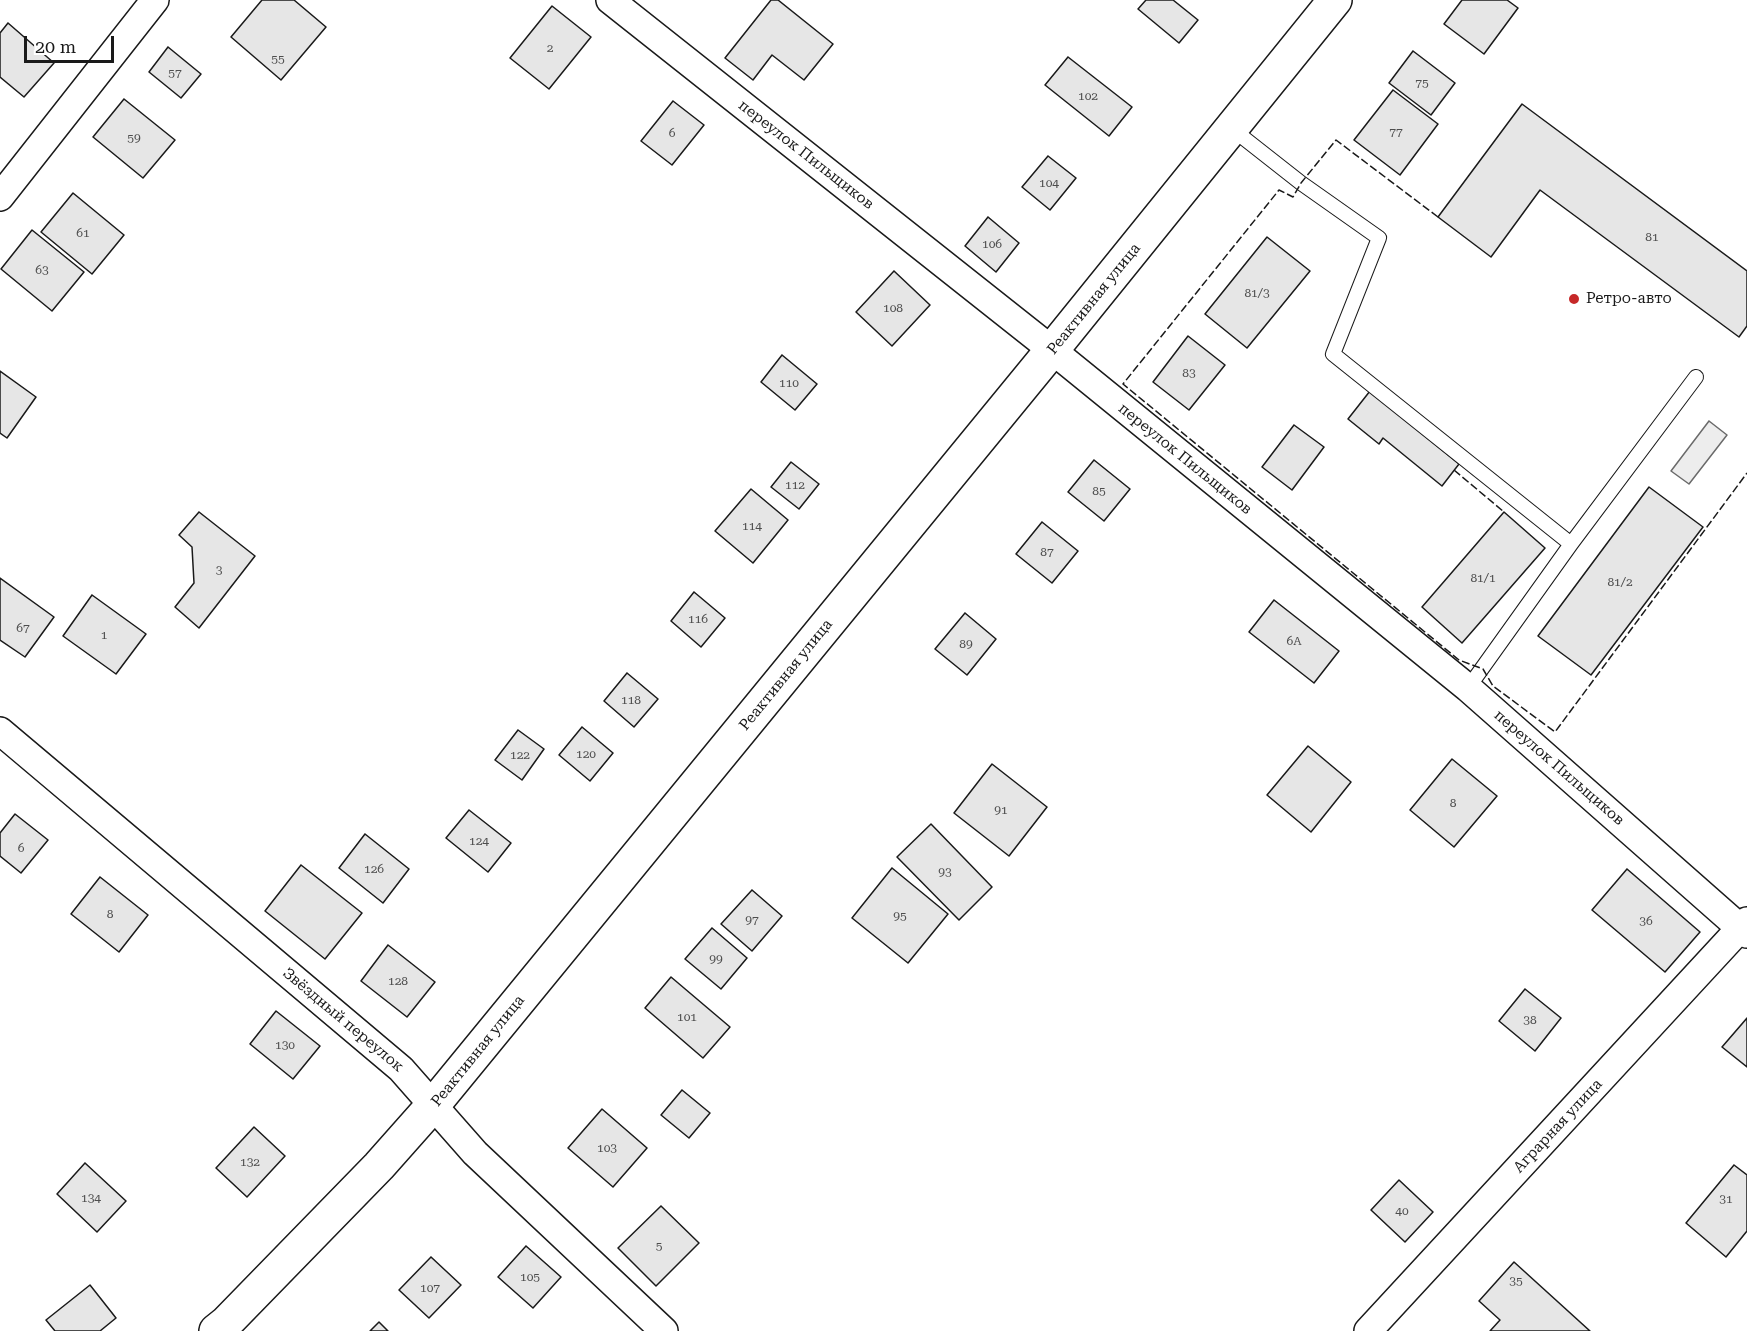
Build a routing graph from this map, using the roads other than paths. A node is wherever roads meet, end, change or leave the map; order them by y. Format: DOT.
graph roads {
  1 [pos="155,0"];
  2 [pos="610,0"];
  3 [pos="1335,0"];
  4 [pos="1232,128"];
  5 [pos="0,197"];
  6 [pos="1052,350"];
  7 [pos="1696,377"];
  8 [pos="1571,544"];
  9 [pos="1468,688"];
  10 [pos="0,731"];
  11 [pos="1745,927"];
  12 [pos="434,1104"];
  13 [pos="216,1331"];
  14 [pos="664,1331"];
  15 [pos="1368,1331"];
  1 -- 5 [label="street"];
  2 -- 6 [label="street, переулок Пильщиков"];
  3 -- 4 [label="main road, Реактивная улица"];
  4 -- 6 [label="main road, Реактивная улица"];
  4 -- 8 [label="lane"];
  6 -- 9 [label="street, переулок Пильщиков"];
  6 -- 12 [label="main road, Реактивная улица"];
  7 -- 8 [label="lane"];
  8 -- 9 [label="lane"];
  9 -- 11 [label="street, переулок Пильщиков"];
  10 -- 12 [label="street, Звёздный переулок"];
  11 -- 15 [label="street, Аграрная улица"];
  12 -- 13 [label="main road, Реактивная улица"];
  12 -- 14 [label="street, Звёздный переулок"];
}
